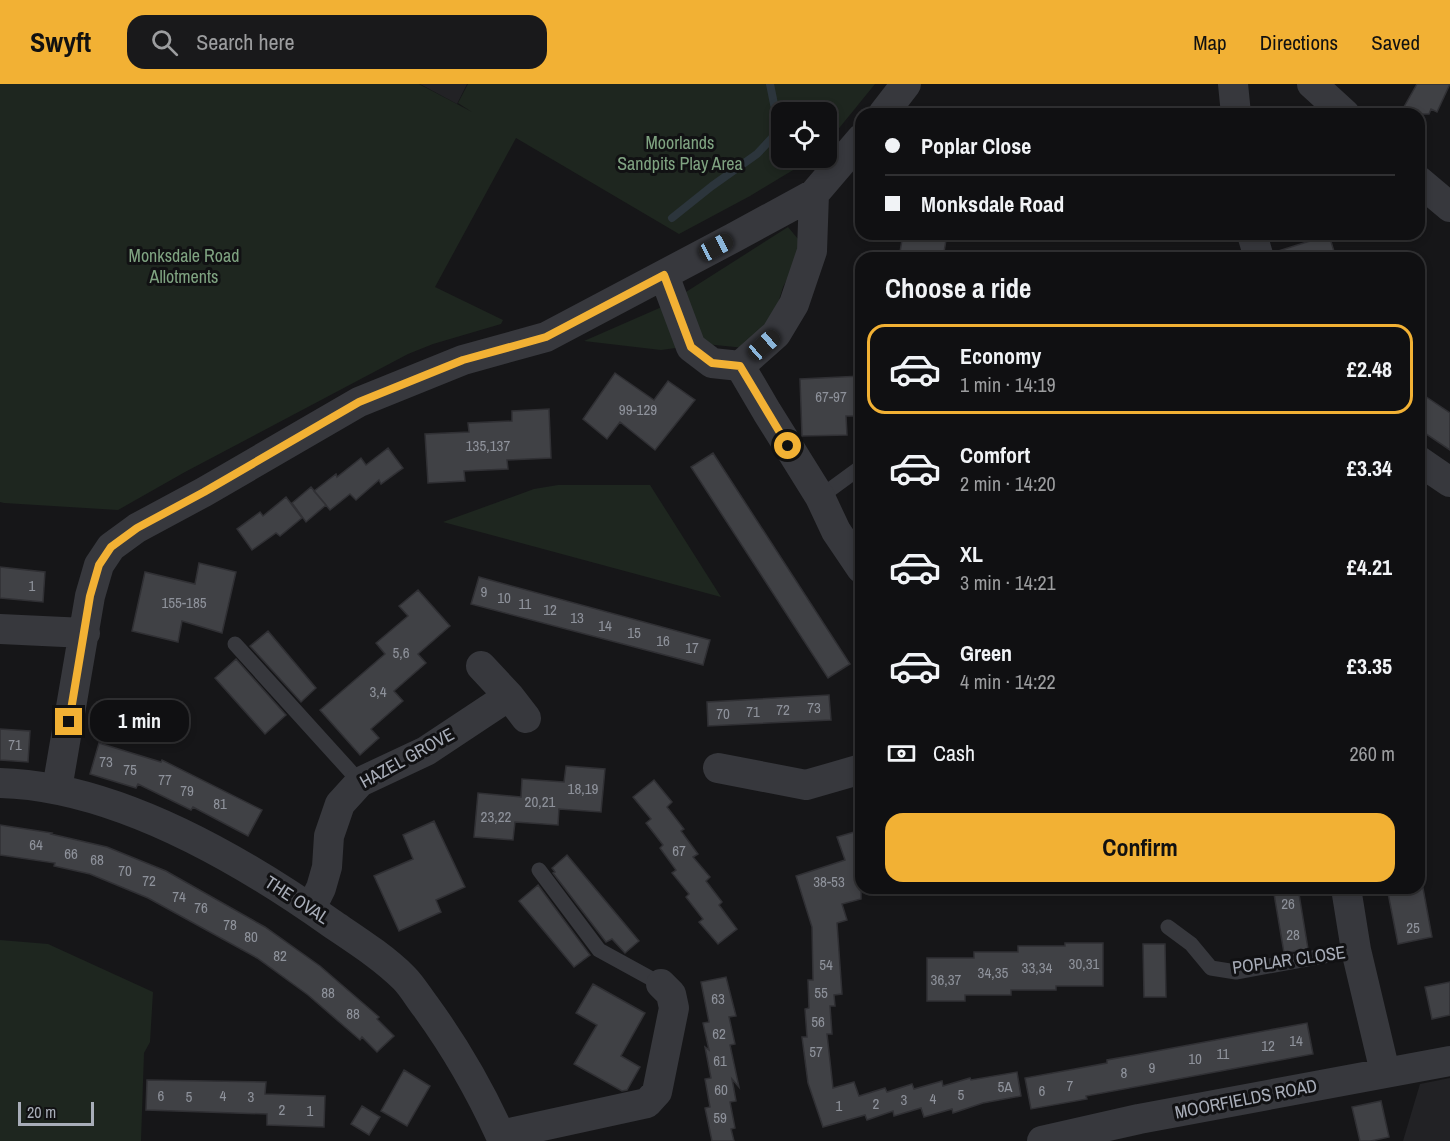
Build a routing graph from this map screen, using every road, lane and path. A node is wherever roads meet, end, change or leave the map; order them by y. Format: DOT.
graph roads {
  1 [pos="906,84"];
  2 [pos="1233,84"];
  3 [pos="1312,84"];
  4 [pos="888,108"];
  5 [pos="1235,108"];
  6 [pos="1338,108"];
  7 [pos="855,146"];
  8 [pos="1425,186"];
  9 [pos="814,194"];
  10 [pos="1450,207"];
  11 [pos="664,275"];
  12 [pos="740,366"];
  13 [pos="1425,465"];
  14 [pos="855,471"];
  15 [pos="1450,482"];
  16 [pos="820,497"];
  17 [pos="855,559"];
  18 [pos="0,629"];
  19 [pos="85,633"];
  20 [pos="235,644"];
  21 [pos="481,666"];
  22 [pos="718,768"];
  23 [pos="855,770"];
  24 [pos="360,782"];
  25 [pos="0,783"];
  26 [pos="57,789"];
  27 [pos="539,870"];
  28 [pos="1347,894"];
  29 [pos="311,908"];
  30 [pos="1168,927"];
  31 [pos="1356,950"];
  32 [pos="661,984"];
  33 [pos="1450,1061"];
  34 [pos="1385,1072"];
  35 [pos="1140,1130"];
  36 [pos="502,1138"];
  37 [pos="1042,1141"];
  1 -- 4 [label="street"];
  2 -- 5 [label="street"];
  3 -- 6 [label="street"];
  7 -- 9 [label="street"];
  8 -- 10 [label="street"];
  9 -- 11 [label="street"];
  9 -- 12 [label="street"];
  11 -- 12 [label="street"];
  11 -- 19 [label="street"];
  12 -- 16 [label="street"];
  13 -- 15 [label="street"];
  14 -- 16 [label="lane"];
  16 -- 17 [label="street"];
  18 -- 19 [label="street"];
  19 -- 26 [label="street"];
  20 -- 24 [label="lane"];
  21 -- 24 [label="street, HAZEL GROVE"];
  22 -- 23 [label="street"];
  24 -- 29 [label="street, HAZEL GROVE"];
  25 -- 26 [label="street, THE OVAL"];
  26 -- 29 [label="street, THE OVAL"];
  27 -- 32 [label="lane"];
  28 -- 31 [label="street"];
  29 -- 36 [label="street, THE OVAL"];
  30 -- 31 [label="lane, POPLAR CLOSE"];
  31 -- 34 [label="street"];
  32 -- 36 [label="street"];
  33 -- 34 [label="street, MOORFIELDS ROAD"];
  34 -- 35 [label="street, MOORFIELDS ROAD"];
  35 -- 37 [label="street, MOORFIELDS ROAD"];
}
